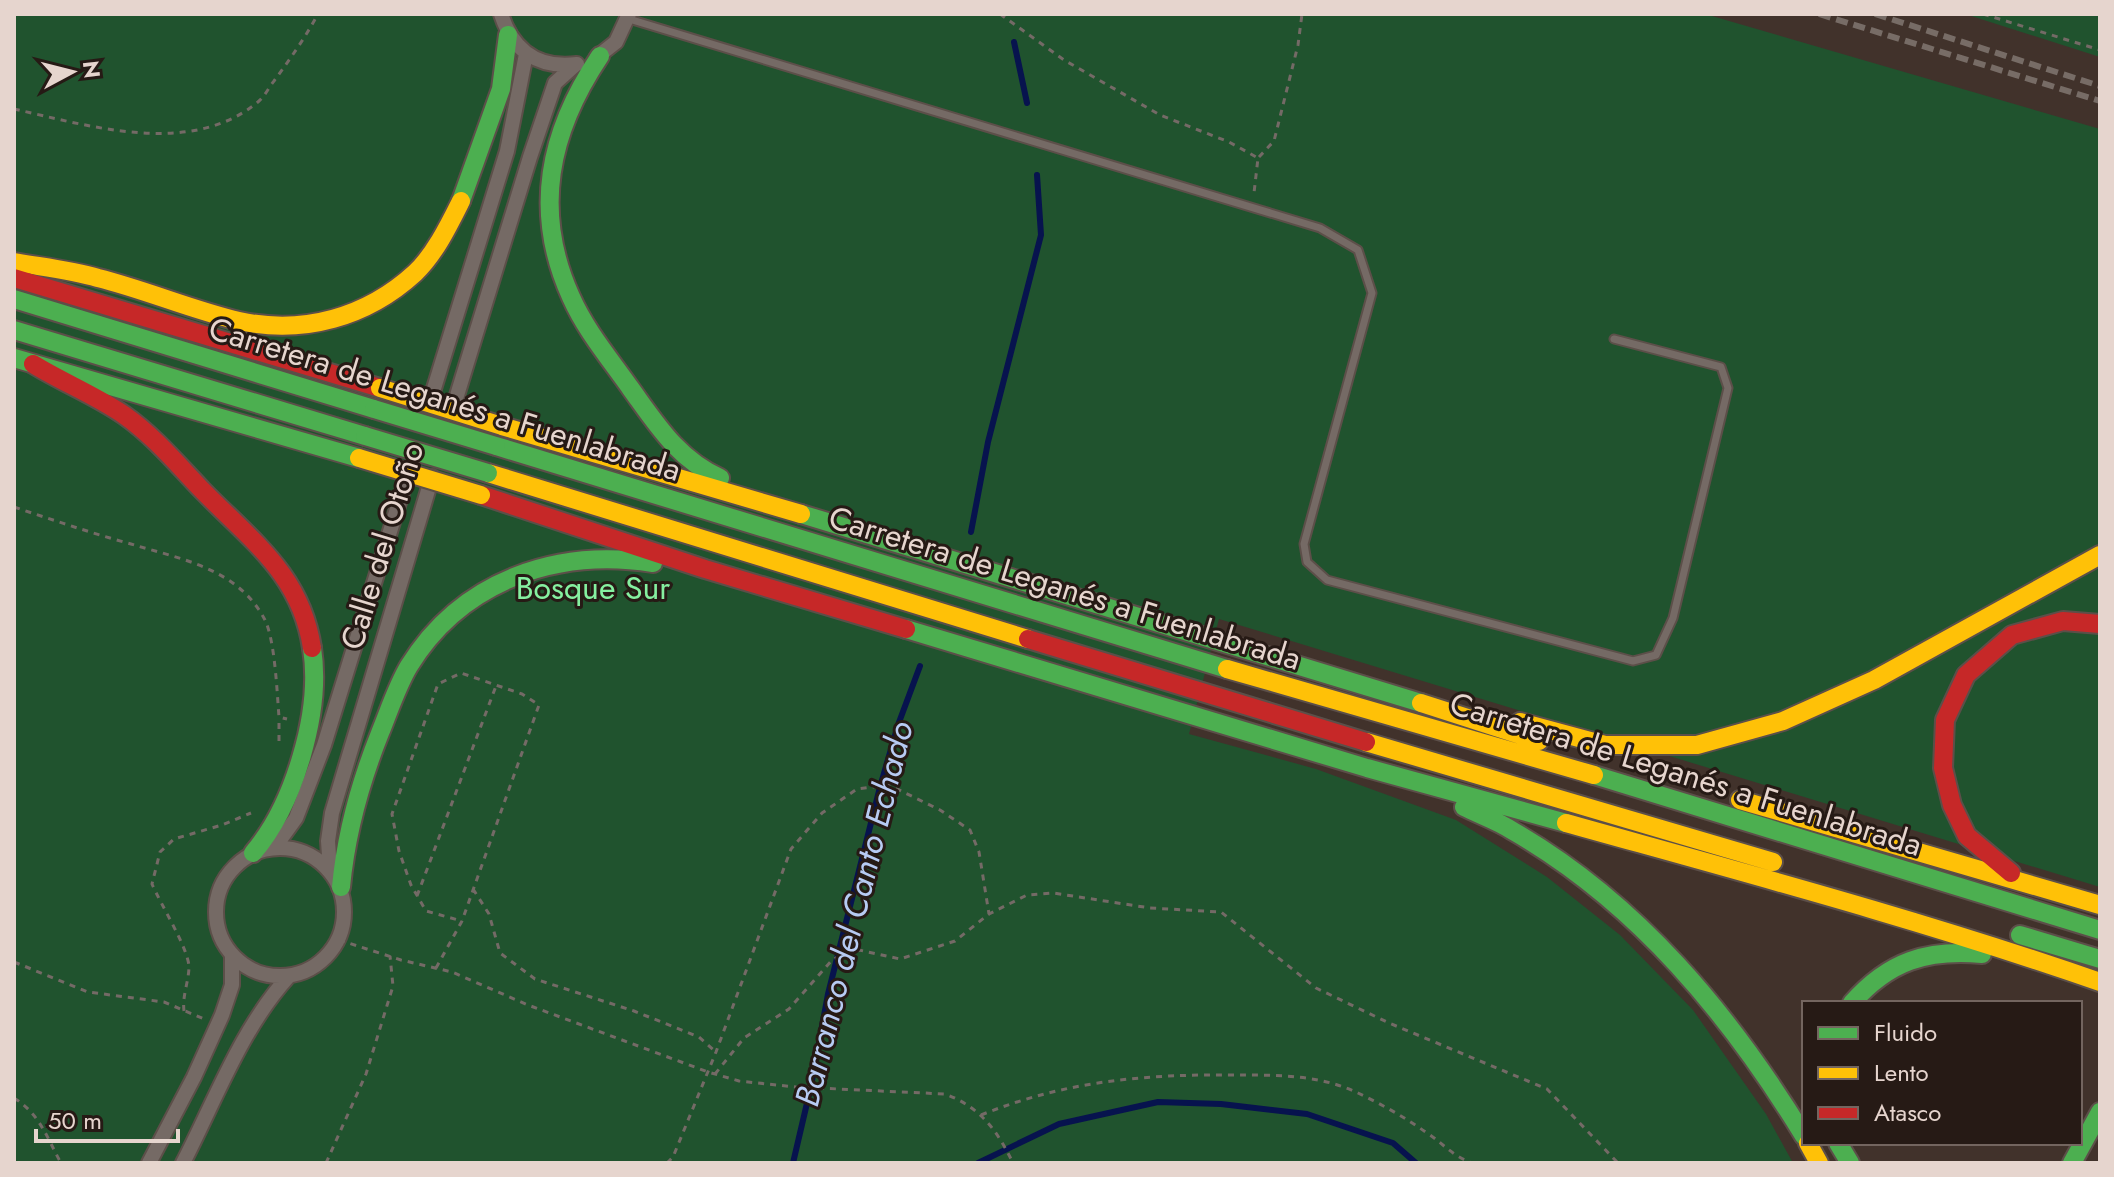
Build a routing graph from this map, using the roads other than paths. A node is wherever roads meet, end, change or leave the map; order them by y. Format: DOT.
graph roads {
  1 [pos="501,14"];
  2 [pos="629,16"];
  3 [pos="508,35"];
  4 [pos="526,54"];
  5 [pos="600,56"];
  6 [pos="575,65"];
  7 [pos="14,262"];
  8 [pos="14,278"];
  9 [pos="14,299"];
  10 [pos="14,330"];
  11 [pos="1614,339"];
  12 [pos="14,358"];
  13 [pos="33,364"];
  14 [pos="2100,555"];
  15 [pos="705,569"];
  16 [pos="1063,590"];
  17 [pos="2100,624"];
  18 [pos="1289,659"];
  19 [pos="1367,768"];
  20 [pos="275,847"];
  21 [pos="253,853"];
  22 [pos="330,870"];
  23 [pos="2017,879"];
  24 [pos="341,887"];
  25 [pos="2100,905"];
  26 [pos="2100,930"];
  27 [pos="232,956"];
  28 [pos="2100,959"];
  29 [pos="288,977"];
  30 [pos="2100,982"];
  31 [pos="1854,1001"];
  32 [pos="2100,1112"];
  33 [pos="1802,1133"];
  34 [pos="2100,1139"];
  35 [pos="1809,1145"];
  36 [pos="1839,1145"];
  37 [pos="2082,1145"];
  38 [pos="2082,1145"];
  39 [pos="149,1163"];
  40 [pos="183,1163"];
  41 [pos="1819,1163"];
  42 [pos="1850,1163"];
  43 [pos="2072,1163"];
  44 [pos="2093,1163"];
  1 -- 3 [label="street"];
  2 -- 5 [label="street"];
  2 -- 11 [label="lane"];
  3 -- 4 [label="street"];
  3 -- 7 [label="highway"];
  4 -- 6 [label="street"];
  4 -- 20 [label="street, Calle del Otoño"];
  5 -- 6 [label="street"];
  5 -- 16 [label="highway"];
  6 -- 22 [label="street, Calle del Otoño"];
  8 -- 16 [label="highway, bridge"];
  9 -- 26 [label="highway, Carretera de Leganés a Fuenlabrada, bridge"];
  10 -- 28 [label="highway, Carretera de Leganés a Fuenlabrada, bridge"];
  12 -- 13 [label="highway"];
  13 -- 15 [label="highway, bridge"];
  13 -- 21 [label="highway"];
  14 -- 18 [label="highway"];
  15 -- 19 [label="highway"];
  15 -- 24 [label="highway"];
  16 -- 18 [label="highway"];
  17 -- 23 [label="highway"];
  18 -- 23 [label="highway"];
  19 -- 30 [label="highway"];
  19 -- 33 [label="highway"];
  20 -- 21 [label="street"];
  20 -- 22 [label="street"];
  21 -- 27 [label="street"];
  22 -- 24 [label="street"];
  23 -- 25 [label="highway"];
  24 -- 29 [label="street"];
  27 -- 29 [label="street"];
  27 -- 39 [label="street"];
  29 -- 40 [label="street"];
  30 -- 31 [label="highway"];
  32 -- 37 [label="highway"];
  34 -- 44 [label="highway"];
  35 -- 41 [label="highway"];
  36 -- 42 [label="highway"];
  38 -- 43 [label="highway"];
}
